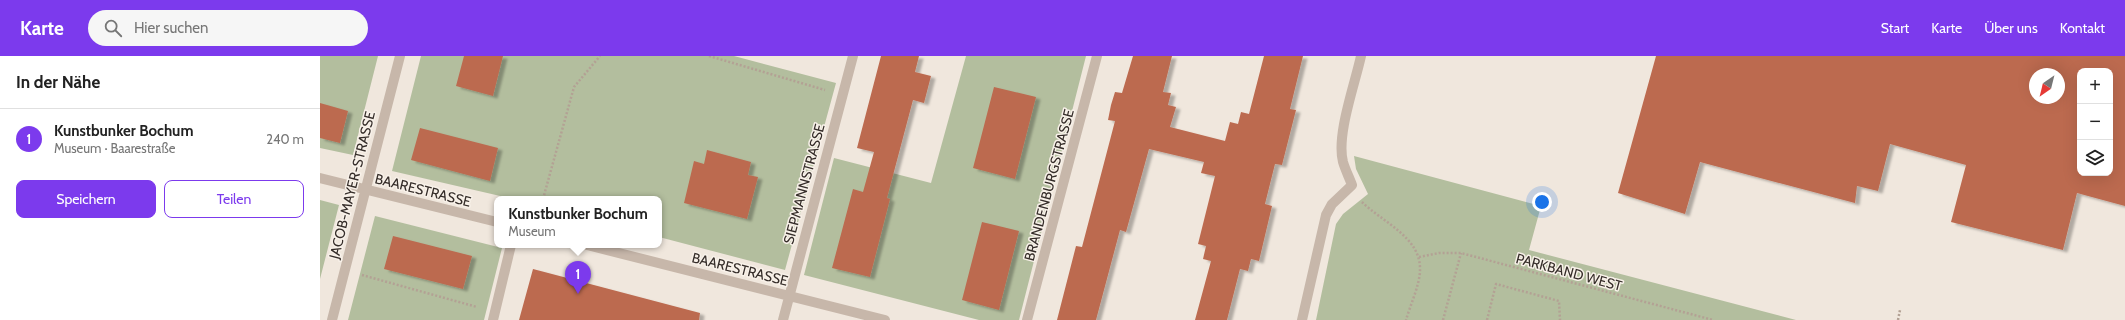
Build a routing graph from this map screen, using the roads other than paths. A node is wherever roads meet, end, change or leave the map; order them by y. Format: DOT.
graph roads {
  1 [pos="400,56"];
  2 [pos="853,56"];
  3 [pos="1096,56"];
  4 [pos="1361,56"];
  5 [pos="320,178"];
  6 [pos="366,190"];
  7 [pos="494,221"];
  8 [pos="510,248"];
  9 [pos="599,248"];
  10 [pos="789,296"];
  11 [pos="494,316"];
  12 [pos="332,320"];
  13 [pos="783,320"];
  14 [pos="885,320"];
  15 [pos="1028,320"];
  16 [pos="1302,320"];
  1 -- 6 [label="street, JACOB-MAYER-STRASSE"];
  2 -- 10 [label="street, SIEPMANNSTRASSE"];
  3 -- 15 [label="street, BRANDENBURGSTRASSE"];
  4 -- 16 [label="street"];
  5 -- 6 [label="street, BAARESTRASSE"];
  6 -- 7 [label="street, BAARESTRASSE"];
  6 -- 12 [label="street, JACOB-MAYER-STRASSE"];
  8 -- 11 [label="street"];
  9 -- 10 [label="street, BAARESTRASSE"];
  10 -- 13 [label="street, SIEPMANNSTRASSE"];
  10 -- 14 [label="street, BAARESTRASSE"];
}
